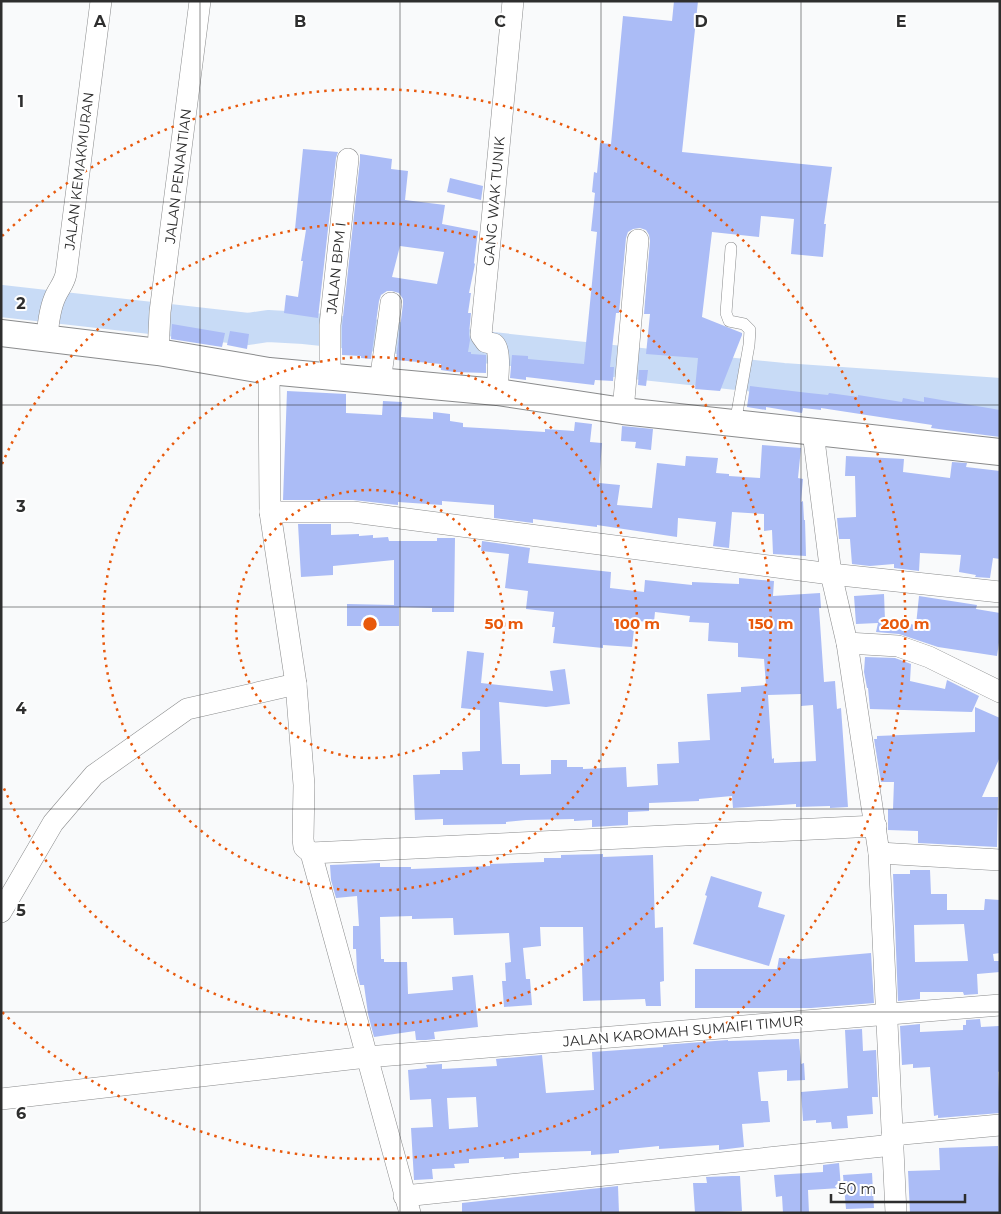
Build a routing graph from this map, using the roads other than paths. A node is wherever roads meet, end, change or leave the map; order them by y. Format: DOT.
graph roads {
  1 [pos="101,1"];
  2 [pos="200,1"];
  3 [pos="513,1"];
  4 [pos="348,159"];
  5 [pos="638,240"];
  6 [pos="731,248"];
  7 [pos="391,303"];
  8 [pos="51,316"];
  9 [pos="1,333"];
  10 [pos="158,352"];
  11 [pos="269,371"];
  12 [pos="330,378"];
  13 [pos="380,382"];
  14 [pos="497,392"];
  15 [pos="623,411"];
  16 [pos="735,424"];
  17 [pos="813,432"];
  18 [pos="1000,452"];
  19 [pos="270,512"];
  20 [pos="831,574"];
  21 [pos="1000,592"];
  22 [pos="848,643"];
  23 [pos="296,684"];
  24 [pos="1000,692"];
  25 [pos="876,826"];
  26 [pos="311,853"];
  27 [pos="879,854"];
  28 [pos="1000,860"];
  29 [pos="1,912"];
  30 [pos="1000,1005"];
  31 [pos="886,1014"];
  32 [pos="366,1058"];
  33 [pos="1,1099"];
  34 [pos="1000,1125"];
  35 [pos="892,1140"];
  36 [pos="407,1204"];
  37 [pos="896,1213"];
  1 -- 8 [label="street, JALAN KEMAKMURAN"];
  2 -- 10 [label="street, JALAN PENANTIAN"];
  3 -- 14 [label="street, GANG WAK TUNIK"];
  4 -- 12 [label="street, JALAN BPM I"];
  5 -- 15 [label="street"];
  6 -- 16 [label="lane"];
  7 -- 13 [label="street"];
  8 -- 9 [label="street"];
  8 -- 10 [label="street"];
  10 -- 11 [label="street"];
  11 -- 12 [label="street"];
  11 -- 19 [label="street"];
  12 -- 13 [label="street"];
  13 -- 14 [label="street"];
  14 -- 15 [label="street"];
  15 -- 16 [label="street"];
  16 -- 17 [label="street"];
  17 -- 18 [label="street"];
  17 -- 20 [label="street"];
  19 -- 20 [label="street"];
  19 -- 23 [label="street"];
  20 -- 21 [label="street"];
  20 -- 22 [label="street"];
  22 -- 24 [label="street"];
  22 -- 25 [label="street"];
  23 -- 26 [label="street"];
  23 -- 29 [label="street"];
  25 -- 26 [label="street"];
  25 -- 27 [label="street"];
  26 -- 32 [label="street"];
  27 -- 28 [label="street"];
  27 -- 31 [label="street"];
  30 -- 31 [label="street, JALAN KAROMAH SUMAIFI TIMUR"];
  31 -- 32 [label="street, JALAN KAROMAH SUMAIFI TIMUR"];
  31 -- 35 [label="street"];
  32 -- 33 [label="street, JALAN KAROMAH SUMAIFI TIMUR"];
  32 -- 36 [label="street"];
  34 -- 35 [label="street"];
  35 -- 36 [label="street"];
  35 -- 37 [label="street"];
}
